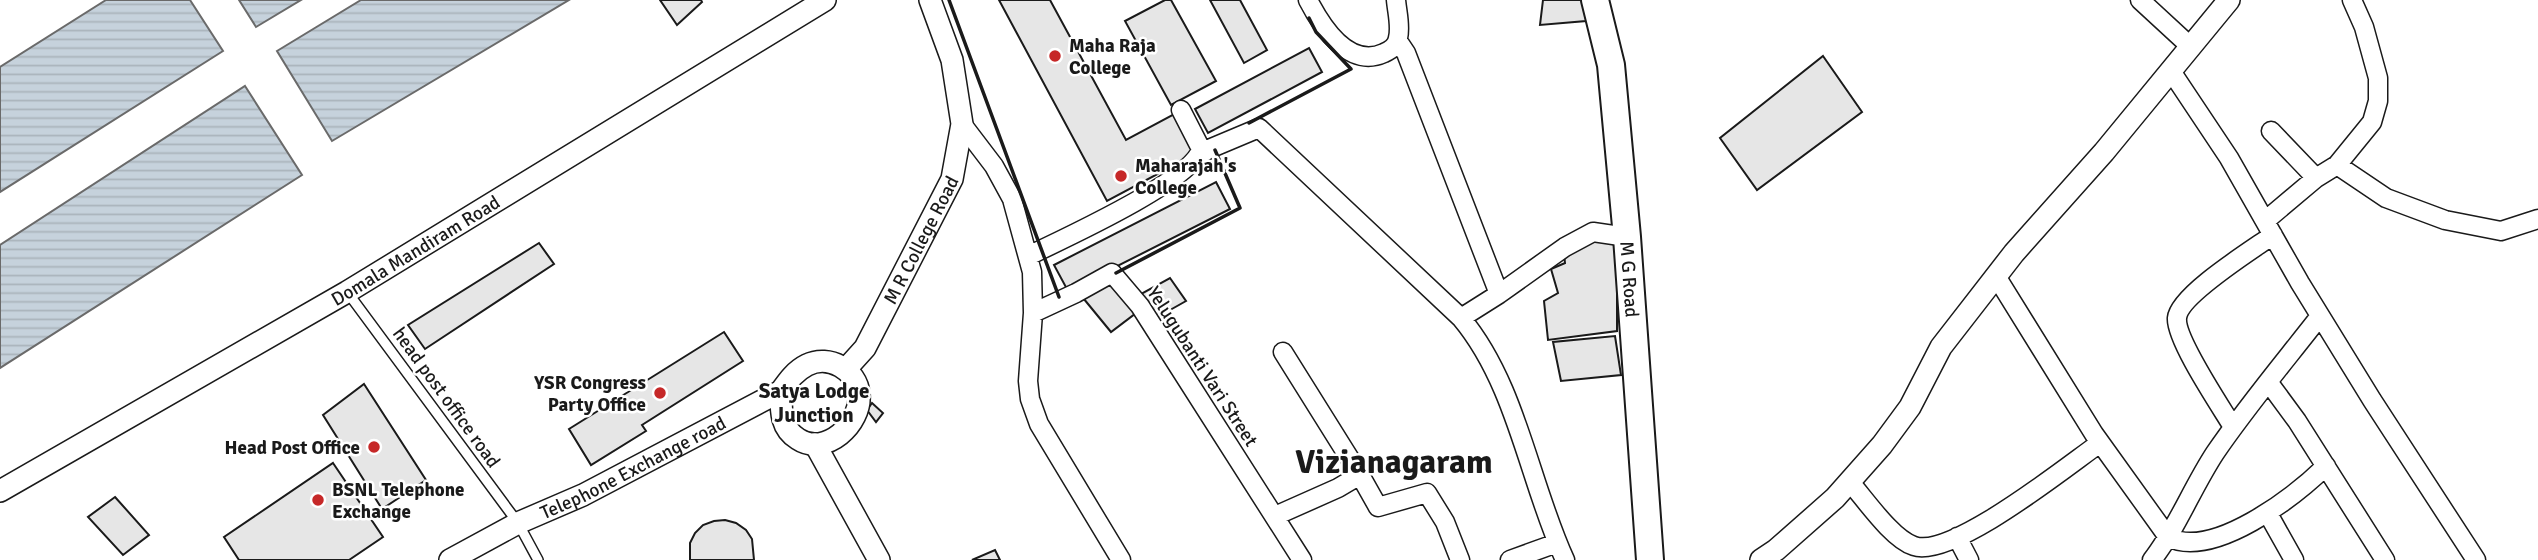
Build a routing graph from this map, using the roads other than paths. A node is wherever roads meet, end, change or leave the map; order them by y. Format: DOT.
graph roads {
  1 [pos="825,0"];
  2 [pos="930,0"];
  3 [pos="1308,0"];
  4 [pos="1396,0"];
  5 [pos="1595,0"];
  6 [pos="2140,0"];
  7 [pos="2229,0"];
  8 [pos="2351,0"];
  9 [pos="812,6"];
  10 [pos="1398,41"];
  11 [pos="2190,47"];
  12 [pos="2171,71"];
  13 [pos="1181,110"];
  14 [pos="962,124"];
  15 [pos="2271,131"];
  16 [pos="1198,156"];
  17 [pos="2337,165"];
  18 [pos="2316,178"];
  19 [pos="2538,219"];
  20 [pos="2269,228"];
  21 [pos="1627,237"];
  22 [pos="1028,256"];
  23 [pos="1996,276"];
  24 [pos="347,292"];
  25 [pos="1499,294"];
  26 [pos="1033,313"];
  27 [pos="2320,316"];
  28 [pos="1461,318"];
  29 [pos="1283,352"];
  30 [pos="846,369"];
  31 [pos="2269,383"];
  32 [pos="781,391"];
  33 [pos="2234,427"];
  34 [pos="2100,443"];
  35 [pos="815,444"];
  36 [pos="2326,466"];
  37 [pos="1360,475"];
  38 [pos="1849,481"];
  39 [pos="0,491"];
  40 [pos="1275,516"];
  41 [pos="2271,519"];
  42 [pos="518,523"];
  43 [pos="1957,537"];
  44 [pos="2168,537"];
  45 [pos="1557,543"];
  46 [pos="538,558"];
  47 [pos="450,560"];
  48 [pos="879,560"];
  49 [pos="1121,560"];
  50 [pos="1302,560"];
  51 [pos="1460,560"];
  52 [pos="1510,560"];
  53 [pos="1565,560"];
  54 [pos="1650,560"];
  55 [pos="1761,560"];
  56 [pos="1969,560"];
  57 [pos="2152,560"];
  58 [pos="2294,560"];
  59 [pos="2385,560"];
  60 [pos="2476,560"];
  1 -- 9 [label="street, Domala Mandiram Road"];
  2 -- 14 [label="street, M R College Road"];
  3 -- 10 [label="street"];
  4 -- 10 [label="street"];
  5 -- 21 [label="main road, M G Road"];
  6 -- 11 [label="street"];
  7 -- 11 [label="street"];
  8 -- 17 [label="street"];
  9 -- 24 [label="street, Domala Mandiram Road"];
  10 -- 25 [label="street"];
  11 -- 12 [label="street"];
  12 -- 20 [label="street"];
  12 -- 23 [label="street"];
  13 -- 16 [label="street"];
  14 -- 22 [label="street"];
  14 -- 30 [label="street, M R College Road"];
  15 -- 18 [label="street"];
  16 -- 22 [label="street"];
  16 -- 28 [label="street"];
  17 -- 18 [label="street"];
  17 -- 19 [label="street"];
  18 -- 20 [label="street"];
  20 -- 27 [label="street"];
  20 -- 33 [label="street"];
  21 -- 25 [label="street"];
  21 -- 54 [label="main road, M G Road"];
  22 -- 26 [label="street"];
  23 -- 34 [label="street"];
  23 -- 38 [label="street"];
  24 -- 39 [label="street, Domala Mandiram Road"];
  24 -- 42 [label="lane, head post office road"];
  25 -- 28 [label="street"];
  26 -- 40 [label="street, Yelugubanti Vari Street"];
  26 -- 49 [label="street"];
  27 -- 31 [label="street"];
  27 -- 60 [label="street"];
  28 -- 45 [label="street"];
  29 -- 37 [label="street"];
  30 -- 32 [label="street, Telephone Exchange road"];
  30 -- 35 [label="street"];
  31 -- 33 [label="street"];
  31 -- 36 [label="street"];
  32 -- 35 [label="street"];
  32 -- 42 [label="street, Telephone Exchange road"];
  33 -- 44 [label="street"];
  34 -- 43 [label="street"];
  34 -- 44 [label="street"];
  35 -- 48 [label="street"];
  36 -- 41 [label="street"];
  36 -- 59 [label="street"];
  37 -- 40 [label="street"];
  37 -- 51 [label="street"];
  38 -- 43 [label="street"];
  38 -- 55 [label="street"];
  40 -- 50 [label="street, Yelugubanti Vari Street"];
  41 -- 44 [label="street"];
  41 -- 58 [label="street"];
  42 -- 46 [label="lane, head post office road"];
  42 -- 47 [label="street, Telephone Exchange road"];
  43 -- 56 [label="street"];
  44 -- 57 [label="street"];
  45 -- 52 [label="street"];
  45 -- 53 [label="street"];
}
